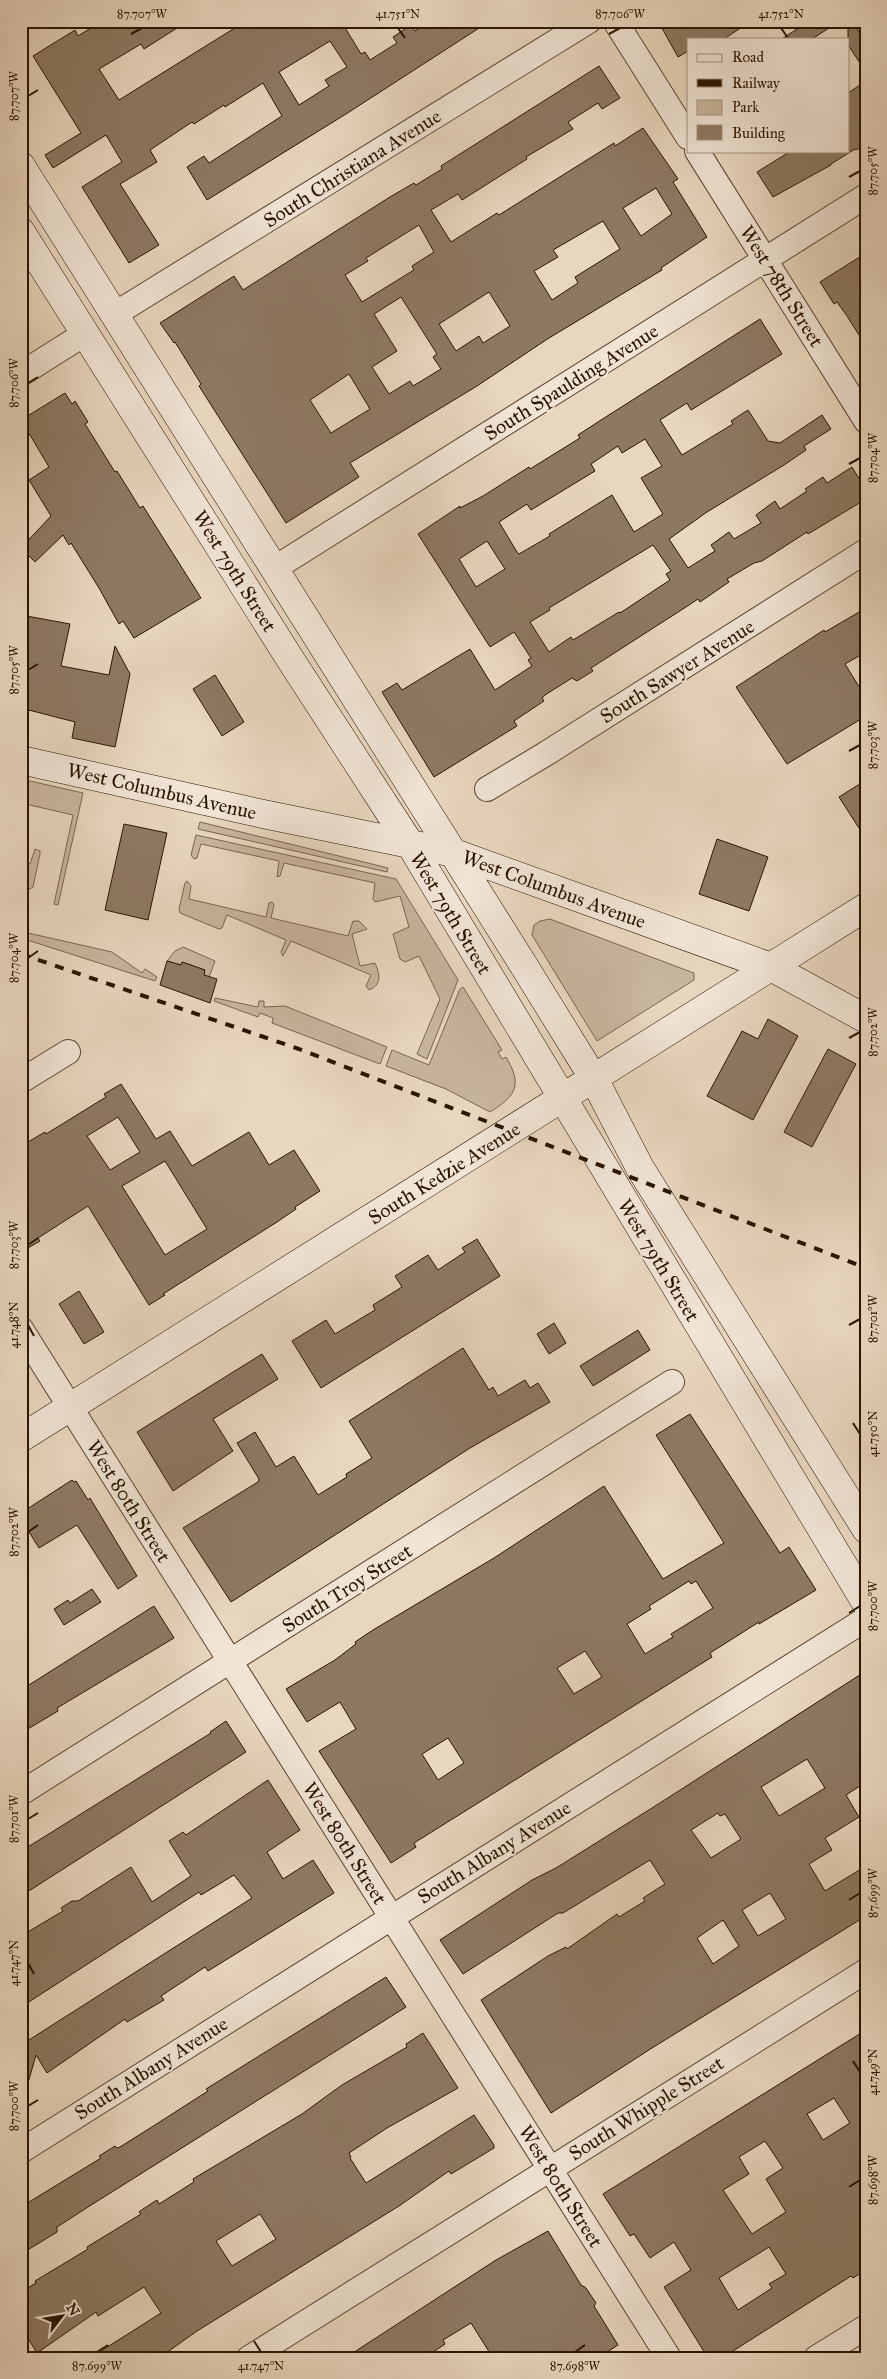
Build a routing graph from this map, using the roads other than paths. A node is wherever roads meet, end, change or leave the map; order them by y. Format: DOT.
graph roads {
  1 [pos="589,21"];
  2 [pos="615,21"];
  3 [pos="687,135"];
  4 [pos="698,152"];
  5 [pos="21,166"];
  6 [pos="866,196"];
  7 [pos="21,232"];
  8 [pos="766,259"];
  9 [pos="115,314"];
  10 [pos="86,333"];
  11 [pos="21,374"];
  12 [pos="866,421"];
  13 [pos="866,551"];
  14 [pos="275,568"];
  15 [pos="21,760"];
  16 [pos="487,789"];
  17 [pos="410,844"];
  18 [pos="454,853"];
  19 [pos="866,907"];
  20 [pos="770,967"];
  21 [pos="866,1019"];
  22 [pos="68,1052"];
  23 [pos="594,1078"];
  24 [pos="21,1081"];
  25 [pos="562,1098"];
  26 [pos="21,1329"];
  27 [pos="672,1382"];
  28 [pos="70,1407"];
  29 [pos="21,1438"];
  30 [pos="866,1529"];
  31 [pos="866,1604"];
  32 [pos="866,1619"];
  33 [pos="230,1662"];
  34 [pos="21,1793"];
  35 [pos="391,1917"];
  36 [pos="866,1971"];
  37 [pos="21,2151"];
  38 [pos="550,2169"];
  39 [pos="866,2327"];
  40 [pos="249,2358"];
  41 [pos="669,2358"];
  42 [pos="816,2358"];
  1 -- 9 [label="street, South Christiana Avenue"];
  2 -- 3 [label="street"];
  4 -- 8 [label="street, West 78th Street"];
  5 -- 9 [label="main road, West 79th Street"];
  6 -- 8 [label="street, South Spaulding Avenue"];
  7 -- 10 [label="main road, West 79th Street"];
  8 -- 12 [label="street, West 78th Street"];
  8 -- 14 [label="street, South Spaulding Avenue"];
  9 -- 14 [label="main road, West 79th Street"];
  10 -- 11 [label="street"];
  10 -- 17 [label="main road, West 79th Street"];
  13 -- 16 [label="street, South Sawyer Avenue"];
  14 -- 18 [label="main road, West 79th Street"];
  15 -- 17 [label="main road, West Columbus Avenue"];
  17 -- 18 [label="main road, West Columbus Avenue"];
  17 -- 25 [label="main road, West 79th Street"];
  18 -- 20 [label="main road, West Columbus Avenue"];
  18 -- 23 [label="main road, West 79th Street"];
  19 -- 20 [label="main road, South Kedzie Avenue"];
  20 -- 21 [label="main road, West Columbus Avenue"];
  20 -- 23 [label="main road, South Kedzie Avenue"];
  22 -- 24 [label="street"];
  23 -- 25 [label="main road, South Kedzie Avenue"];
  23 -- 30 [label="main road, West 79th Street"];
  25 -- 28 [label="main road, South Kedzie Avenue"];
  25 -- 31 [label="main road, West 79th Street"];
  26 -- 28 [label="street, West 80th Street"];
  27 -- 33 [label="street, South Troy Street"];
  28 -- 29 [label="main road, South Kedzie Avenue"];
  28 -- 33 [label="street, West 80th Street"];
  32 -- 35 [label="street, South Albany Avenue"];
  33 -- 34 [label="street, South Troy Street"];
  33 -- 35 [label="street, West 80th Street"];
  35 -- 37 [label="street, South Albany Avenue"];
  35 -- 38 [label="street, West 80th Street"];
  36 -- 38 [label="street, South Whipple Street"];
  38 -- 40 [label="street, South Whipple Street"];
  38 -- 41 [label="street, West 80th Street"];
  39 -- 42 [label="street"];
}
